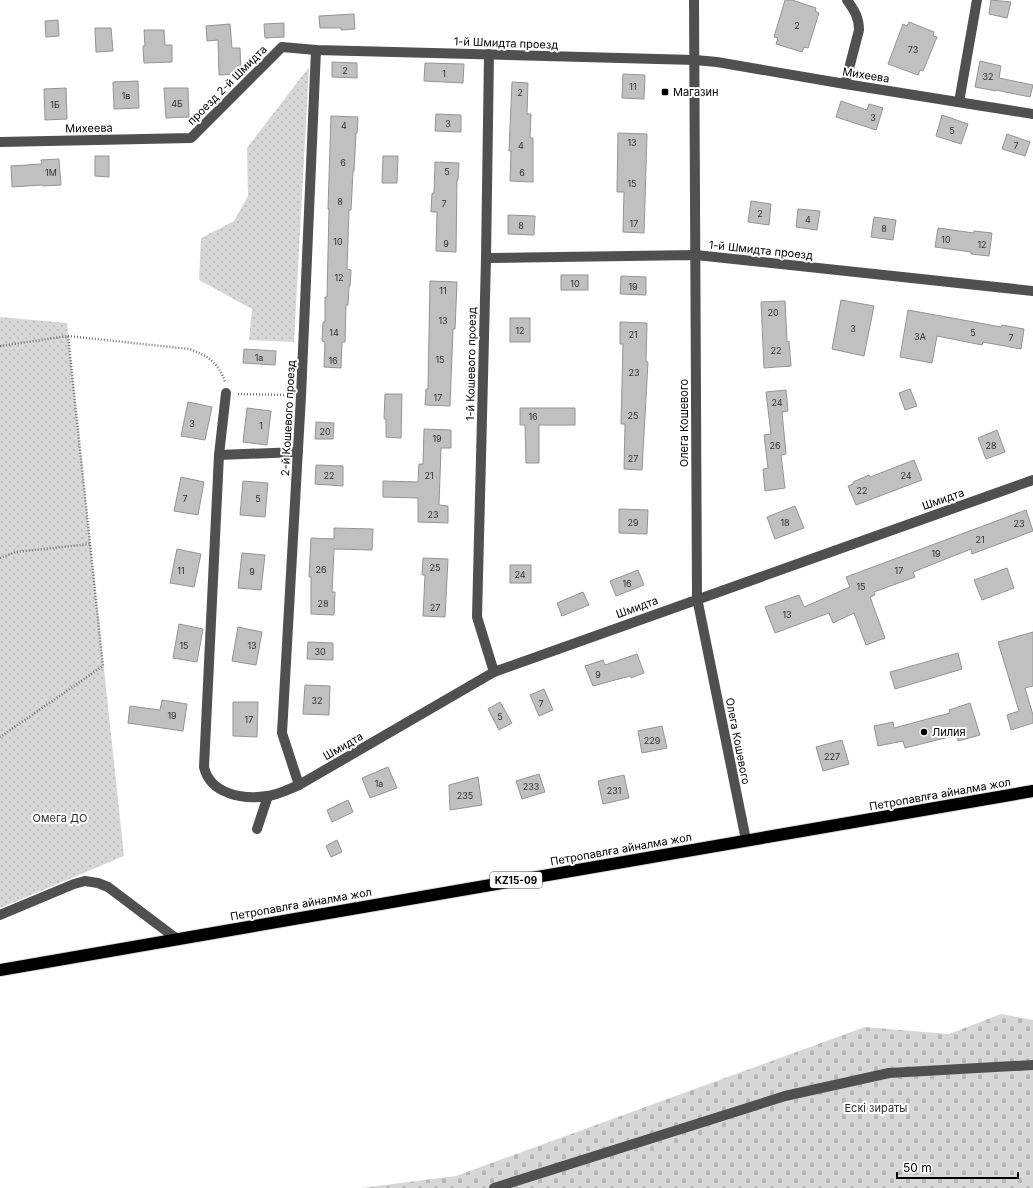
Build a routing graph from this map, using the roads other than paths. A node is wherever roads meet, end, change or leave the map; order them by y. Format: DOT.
graph roads {
  1 [pos="694,0"];
  2 [pos="847,0"];
  3 [pos="977,0"];
  4 [pos="316,50"];
  5 [pos="489,54"];
  6 [pos="695,60"];
  7 [pos="845,84"];
  8 [pos="959,102"];
  9 [pos="1033,114"];
  10 [pos="178,138"];
  11 [pos="0,142"];
  12 [pos="696,255"];
  13 [pos="486,258"];
  14 [pos="1033,291"];
  15 [pos="226,393"];
  16 [pos="298,452"];
  17 [pos="219,454"];
  18 [pos="1033,480"];
  19 [pos="697,598"];
  20 [pos="494,672"];
  21 [pos="299,785"];
  22 [pos="1033,791"];
  23 [pos="268,796"];
  24 [pos="257,829"];
  25 [pos="746,840"];
  26 [pos="0,915"];
  27 [pos="177,939"];
  28 [pos="0,970"];
  29 [pos="1033,1065"];
  30 [pos="494,1188"];
  1 -- 6 [label="street, Олега Кошевого"];
  2 -- 7 [label="street"];
  3 -- 8 [label="street"];
  4 -- 5 [label="street, 1-й Шмидта проезд"];
  4 -- 10 [label="street, проезд 2-й Шмидта"];
  4 -- 16 [label="street, 2-й Кошевого проезд"];
  5 -- 6 [label="street, 1-й Шмидта проезд"];
  5 -- 13 [label="street, 1-й Кошевого проезд"];
  6 -- 7 [label="street, Михеева"];
  6 -- 12 [label="street, Олега Кошевого"];
  7 -- 8 [label="street, Михеева"];
  8 -- 9 [label="street, Михеева"];
  10 -- 11 [label="street, Михеева"];
  12 -- 13 [label="street, 1-й Шмидта проезд"];
  12 -- 14 [label="street, 1-й Шмидта проезд"];
  12 -- 19 [label="street, Олега Кошевого"];
  13 -- 20 [label="street, 1-й Кошевого проезд"];
  15 -- 17 [label="street, Шмидта"];
  16 -- 17 [label="street"];
  16 -- 21 [label="street, 2-й Кошевого проезд"];
  17 -- 23 [label="street, Шмидта"];
  18 -- 19 [label="street, Шмидта"];
  19 -- 20 [label="street, Шмидта"];
  19 -- 25 [label="street, Олега Кошевого"];
  20 -- 21 [label="street, Шмидта"];
  21 -- 23 [label="street, Шмидта"];
  22 -- 25 [label="highway, Петропавлға айналма жол / KZ15-09"];
  23 -- 24 [label="street"];
  25 -- 27 [label="highway, Петропавлға айналма жол / KZ15-09"];
  26 -- 27 [label="street"];
  27 -- 28 [label="highway, Петропавлға айналма жол / KZ15-09"];
  29 -- 30 [label="street"];
}
